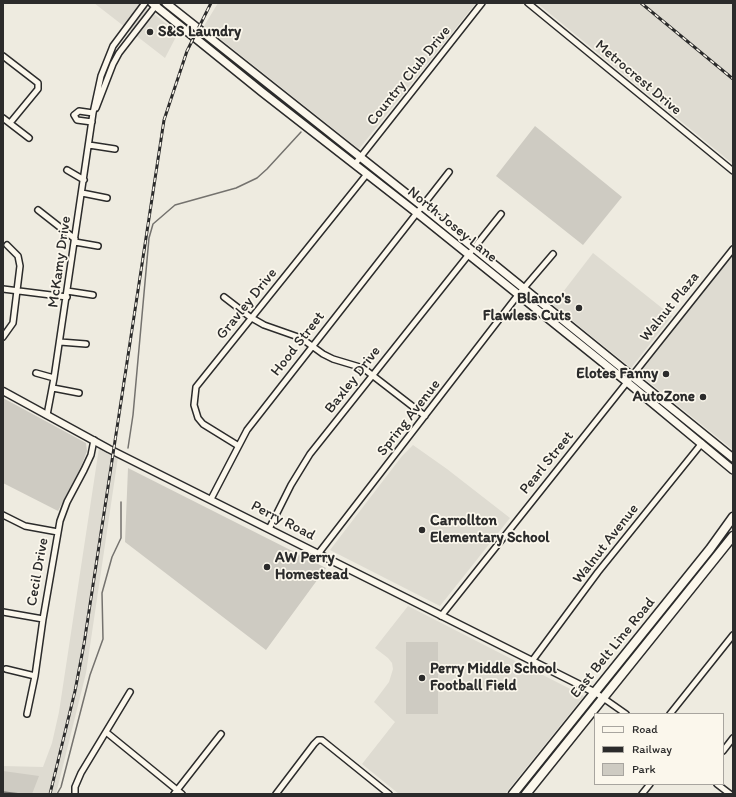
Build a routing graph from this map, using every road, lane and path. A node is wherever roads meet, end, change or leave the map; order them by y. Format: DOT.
graph roads {
  1 [pos="145,3"];
  2 [pos="166,3"];
  3 [pos="482,3"];
  4 [pos="528,3"];
  5 [pos="155,4"];
  6 [pos="3,56"];
  7 [pos="93,113"];
  8 [pos="3,118"];
  9 [pos="92,122"];
  10 [pos="10,123"];
  11 [pos="29,138"];
  12 [pos="89,145"];
  13 [pos="115,149"];
  14 [pos="360,157"];
  15 [pos="355,164"];
  16 [pos="67,170"];
  17 [pos="733,171"];
  18 [pos="449,172"];
  19 [pos="367,174"];
  20 [pos="84,180"];
  21 [pos="82,193"];
  22 [pos="107,198"];
  23 [pos="422,206"];
  24 [pos="38,210"];
  25 [pos="417,213"];
  26 [pos="501,214"];
  27 [pos="75,241"];
  28 [pos="7,245"];
  29 [pos="98,246"];
  30 [pos="473,248"];
  31 [pos="733,248"];
  32 [pos="468,254"];
  33 [pos="553,254"];
  34 [pos="524,288"];
  35 [pos="3,289"];
  36 [pos="17,291"];
  37 [pos="68,291"];
  38 [pos="93,295"];
  39 [pos="518,295"];
  40 [pos="67,297"];
  41 [pos="224,297"];
  42 [pos="250,317"];
  43 [pos="3,337"];
  44 [pos="60,342"];
  45 [pos="86,344"];
  46 [pos="311,346"];
  47 [pos="36,373"];
  48 [pos="372,375"];
  49 [pos="632,375"];
  50 [pos="54,378"];
  51 [pos="627,382"];
  52 [pos="53,388"];
  53 [pos="3,391"];
  54 [pos="79,393"];
  55 [pos="47,415"];
  56 [pos="425,416"];
  57 [pos="94,440"];
  58 [pos="702,443"];
  59 [pos="237,445"];
  60 [pos="733,458"];
  61 [pos="733,470"];
  62 [pos="211,499"];
  63 [pos="3,515"];
  64 [pos="733,517"];
  65 [pos="269,529"];
  66 [pos="58,532"];
  67 [pos="733,536"];
  68 [pos="318,554"];
  69 [pos="3,612"];
  70 [pos="441,616"];
  71 [pos="42,619"];
  72 [pos="733,635"];
  73 [pos="532,661"];
  74 [pos="6,669"];
  75 [pos="35,676"];
  76 [pos="130,692"];
  77 [pos="596,693"];
  78 [pos="605,698"];
  79 [pos="625,713"];
  80 [pos="671,713"];
  81 [pos="28,714"];
  82 [pos="106,732"];
  83 [pos="221,734"];
  84 [pos="733,738"];
  85 [pos="724,750"];
  86 [pos="649,785"];
  87 [pos="718,785"];
  88 [pos="178,793"];
  89 [pos="75,794"];
  90 [pos="276,794"];
  91 [pos="389,794"];
  92 [pos="513,794"];
  93 [pos="526,794"];
  94 [pos="642,794"];
  95 [pos="730,794"];
  1 -- 7 [label="street, McKamy Drive"];
  2 -- 14 [label="main road, North Josey Lane"];
  3 -- 14 [label="street, Country Club Drive"];
  4 -- 17 [label="street, Metrocrest Drive"];
  5 -- 7 [label="street, McKamy Drive"];
  5 -- 15 [label="main road, North Josey Lane"];
  6 -- 10 [label="street"];
  7 -- 9 [label="street, McKamy Drive"];
  7 -- 9 [label="street"];
  8 -- 10 [label="street"];
  9 -- 12 [label="street, McKamy Drive"];
  10 -- 11 [label="street"];
  12 -- 13 [label="street"];
  12 -- 20 [label="street, McKamy Drive"];
  14 -- 15 [label="street, Country Club Drive"];
  14 -- 23 [label="main road, North Josey Lane"];
  15 -- 19 [label="main road, North Josey Lane"];
  16 -- 20 [label="street"];
  18 -- 23 [label="street, Hood Street"];
  19 -- 25 [label="main road, North Josey Lane"];
  19 -- 42 [label="street, Gravley Drive"];
  20 -- 21 [label="street, McKamy Drive"];
  21 -- 22 [label="street"];
  21 -- 27 [label="street, McKamy Drive"];
  23 -- 25 [label="street, Hood Street"];
  23 -- 30 [label="main road, North Josey Lane"];
  24 -- 27 [label="street"];
  25 -- 32 [label="main road, North Josey Lane"];
  25 -- 46 [label="street, Hood Street"];
  26 -- 30 [label="street, Baxley Drive"];
  27 -- 29 [label="street"];
  27 -- 37 [label="street, McKamy Drive"];
  28 -- 36 [label="street"];
  30 -- 32 [label="street, Baxley Drive"];
  30 -- 34 [label="main road, North Josey Lane"];
  31 -- 49 [label="street, Walnut Plaza"];
  32 -- 39 [label="main road, North Josey Lane"];
  32 -- 48 [label="street, Baxley Drive"];
  33 -- 34 [label="street, Spring Avenue"];
  34 -- 39 [label="street, Spring Avenue"];
  34 -- 49 [label="main road, North Josey Lane"];
  35 -- 36 [label="street"];
  36 -- 40 [label="street"];
  36 -- 43 [label="street"];
  37 -- 38 [label="street"];
  37 -- 40 [label="street, McKamy Drive"];
  39 -- 51 [label="main road, North Josey Lane"];
  39 -- 56 [label="street, Spring Avenue"];
  40 -- 44 [label="street, McKamy Drive"];
  41 -- 42 [label="street"];
  42 -- 46 [label="street"];
  42 -- 59 [label="street, Gravley Drive"];
  44 -- 45 [label="street"];
  44 -- 50 [label="street, McKamy Drive"];
  46 -- 48 [label="street"];
  46 -- 59 [label="street, Hood Street"];
  47 -- 50 [label="street"];
  48 -- 56 [label="street"];
  48 -- 65 [label="street, Baxley Drive"];
  49 -- 51 [label="street, Walnut Plaza"];
  49 -- 60 [label="main road, North Josey Lane"];
  50 -- 52 [label="street, McKamy Drive"];
  51 -- 58 [label="main road, North Josey Lane"];
  51 -- 70 [label="street, Pearl Street"];
  52 -- 54 [label="street"];
  52 -- 55 [label="street, McKamy Drive"];
  53 -- 55 [label="street, Perry Road"];
  55 -- 57 [label="street, Perry Road"];
  56 -- 68 [label="street, Spring Avenue"];
  57 -- 62 [label="street, Perry Road"];
  57 -- 66 [label="street, Cecil Drive"];
  58 -- 61 [label="main road, North Josey Lane"];
  58 -- 73 [label="street, Walnut Avenue"];
  59 -- 62 [label="street, Hood Street"];
  62 -- 65 [label="street, Perry Road"];
  63 -- 66 [label="street"];
  64 -- 77 [label="main road, East Belt Line Road"];
  65 -- 68 [label="street, Perry Road"];
  66 -- 71 [label="street, Cecil Drive"];
  67 -- 78 [label="main road, East Belt Line Road"];
  68 -- 70 [label="street, Perry Road"];
  69 -- 71 [label="street"];
  70 -- 73 [label="street, Perry Road"];
  71 -- 75 [label="street, Cecil Drive"];
  72 -- 80 [label="street"];
  73 -- 77 [label="street, Perry Road"];
  74 -- 75 [label="street"];
  75 -- 81 [label="street, Cecil Drive"];
  76 -- 82 [label="street"];
  77 -- 78 [label="street"];
  77 -- 92 [label="main road, East Belt Line Road"];
  78 -- 79 [label="street"];
  78 -- 93 [label="main road, East Belt Line Road"];
  82 -- 88 [label="street"];
  82 -- 89 [label="street"];
  83 -- 88 [label="street"];
  84 -- 85 [label="street"];
  86 -- 94 [label="street"];
  87 -- 95 [label="street"];
  90 -- 91 [label="street"];
}
